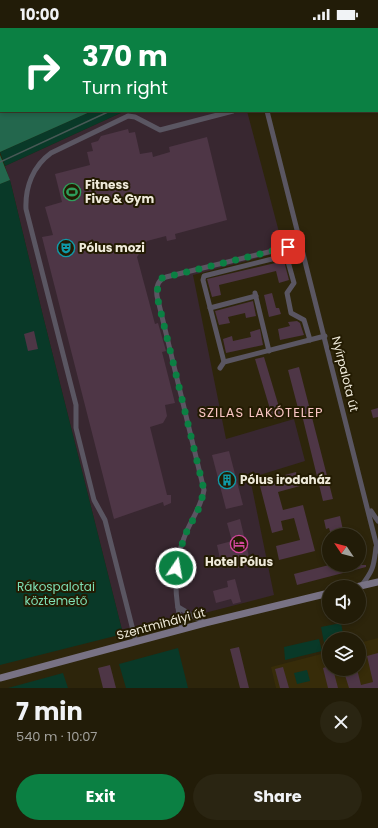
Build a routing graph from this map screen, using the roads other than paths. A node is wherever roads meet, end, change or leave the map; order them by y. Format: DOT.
graph roads {
  1 [pos="229,112"];
  2 [pos="267,112"];
  3 [pos="288,247"];
  4 [pos="210,308"];
  5 [pos="325,336"];
  6 [pos="310,340"];
  7 [pos="269,351"];
  8 [pos="224,362"];
  9 [pos="220,368"];
  10 [pos="368,506"];
  11 [pos="378,522"];
  12 [pos="377,547"];
  13 [pos="364,580"];
  14 [pos="378,582"];
  15 [pos="366,584"];
  16 [pos="322,595"];
  17 [pos="178,607"];
  18 [pos="205,623"];
  19 [pos="182,629"];
  20 [pos="136,642"];
  21 [pos="0,678"];
  1 -- 20 [label="street"];
  2 -- 5 [label="street, Nyírpalota út"];
  3 -- 17 [label="street"];
  4 -- 6 [label="street"];
  4 -- 7 [label="street"];
  4 -- 8 [label="street"];
  5 -- 6 [label="street"];
  5 -- 10 [label="street, Nyírpalota út"];
  6 -- 7 [label="street"];
  7 -- 8 [label="street"];
  8 -- 9 [label="street"];
  10 -- 11 [label="street, Nyírpalota út"];
  10 -- 12 [label="street, Nyírpalota út"];
  12 -- 13 [label="street, Nyírpalota út"];
  14 -- 15 [label="main road"];
  16 -- 18 [label="main road, Szentmihályi út"];
  17 -- 18 [label="street"];
  17 -- 19 [label="street"];
  18 -- 19 [label="main road, Szentmihályi út"];
  19 -- 20 [label="main road, Szentmihályi út"];
  20 -- 21 [label="main road, Szentmihályi út"];
}
